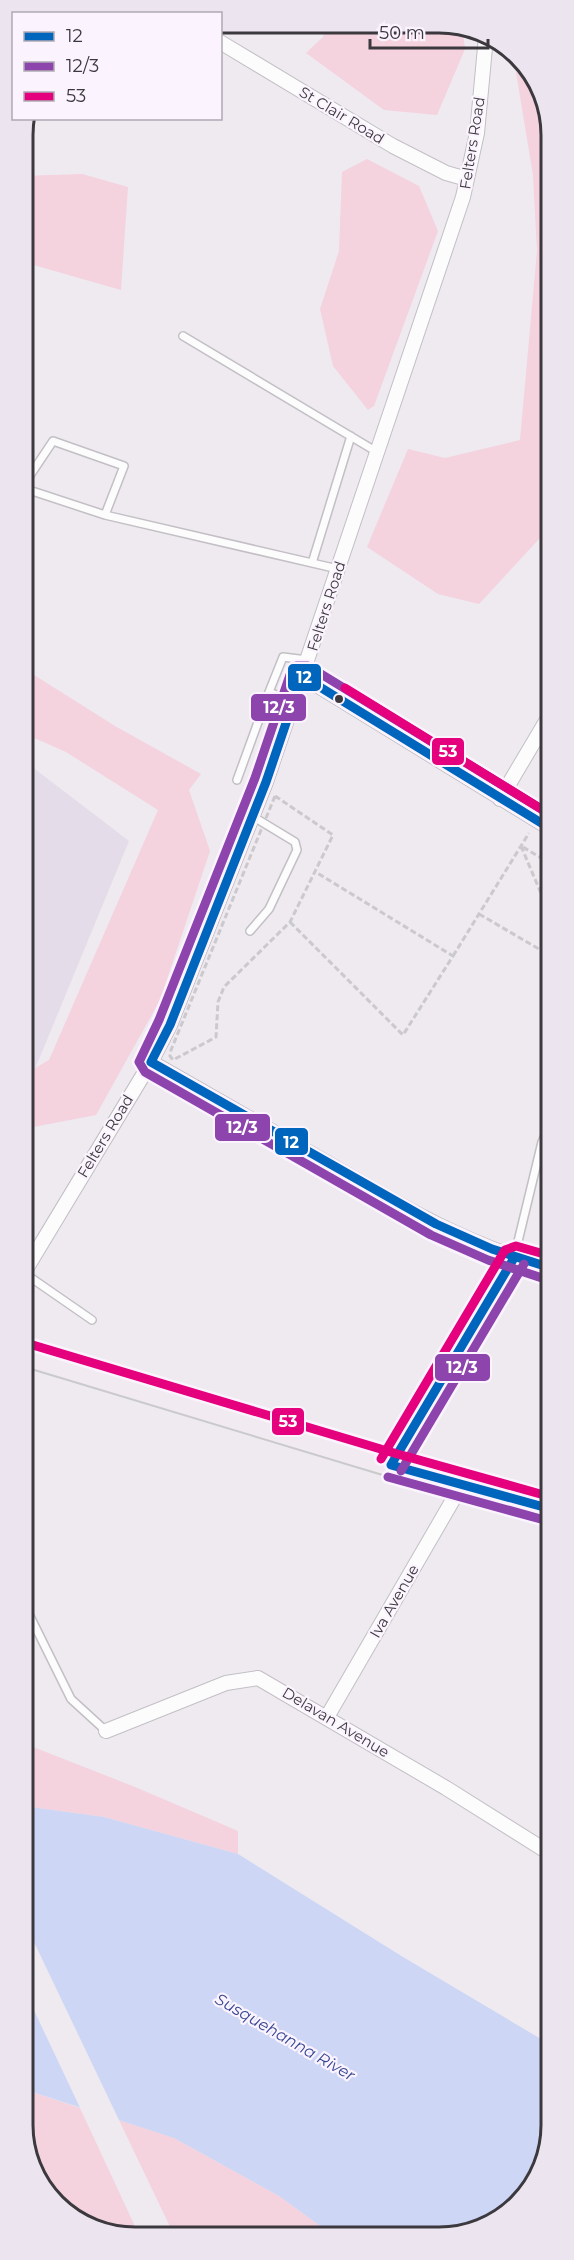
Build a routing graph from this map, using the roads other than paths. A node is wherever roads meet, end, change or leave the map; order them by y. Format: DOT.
graph roads {
  1 [pos="222,43"];
  2 [pos="485,45"];
  3 [pos="467,179"];
  4 [pos="183,336"];
  5 [pos="351,436"];
  6 [pos="377,452"];
  7 [pos="33,472"];
  8 [pos="33,490"];
  9 [pos="105,514"];
  10 [pos="312,563"];
  11 [pos="338,570"];
  12 [pos="308,660"];
  13 [pos="302,676"];
  14 [pos="269,692"];
  15 [pos="294,702"];
  16 [pos="541,730"];
  17 [pos="237,780"];
  18 [pos="500,799"];
  19 [pos="252,816"];
  20 [pos="541,823"];
  21 [pos="250,931"];
  22 [pos="151,1062"];
  23 [pos="541,1146"];
  24 [pos="33,1257"];
  25 [pos="514,1258"];
  26 [pos="541,1265"];
  27 [pos="33,1281"];
  28 [pos="92,1320"];
  29 [pos="33,1357"];
  30 [pos="391,1465"];
  31 [pos="461,1486"];
  32 [pos="541,1506"];
  33 [pos="33,1622"];
  34 [pos="327,1717"];
  35 [pos="106,1731"];
  36 [pos="541,1848"];
  1 -- 3 [label="street, St Clair Road"];
  2 -- 3 [label="street, Felters Road"];
  3 -- 6 [label="street, Felters Road"];
  4 -- 5 [label="lane"];
  5 -- 6 [label="lane"];
  5 -- 10 [label="lane"];
  6 -- 11 [label="street, Felters Road"];
  7 -- 9 [label="lane"];
  8 -- 9 [label="lane"];
  9 -- 10 [label="lane"];
  10 -- 11 [label="lane"];
  11 -- 12 [label="street, Felters Road"];
  12 -- 13 [label="street, Felters Road"];
  12 -- 14 [label="lane"];
  13 -- 15 [label="street, Felters Road"];
  13 -- 18 [label="street"];
  14 -- 15 [label="lane"];
  14 -- 17 [label="lane"];
  15 -- 19 [label="street, Felters Road"];
  16 -- 18 [label="street"];
  18 -- 20 [label="street"];
  19 -- 21 [label="lane"];
  19 -- 22 [label="street, Felters Road"];
  22 -- 24 [label="street, Felters Road"];
  22 -- 25 [label="street"];
  23 -- 25 [label="lane"];
  25 -- 26 [label="street"];
  25 -- 30 [label="street"];
  27 -- 28 [label="lane"];
  29 -- 30 [label="main road"];
  30 -- 31 [label="main road"];
  31 -- 32 [label="main road"];
  31 -- 34 [label="street, Iva Avenue"];
  33 -- 35 [label="lane"];
  34 -- 35 [label="street, Delavan Avenue"];
  34 -- 36 [label="street, Delavan Avenue"];
}
